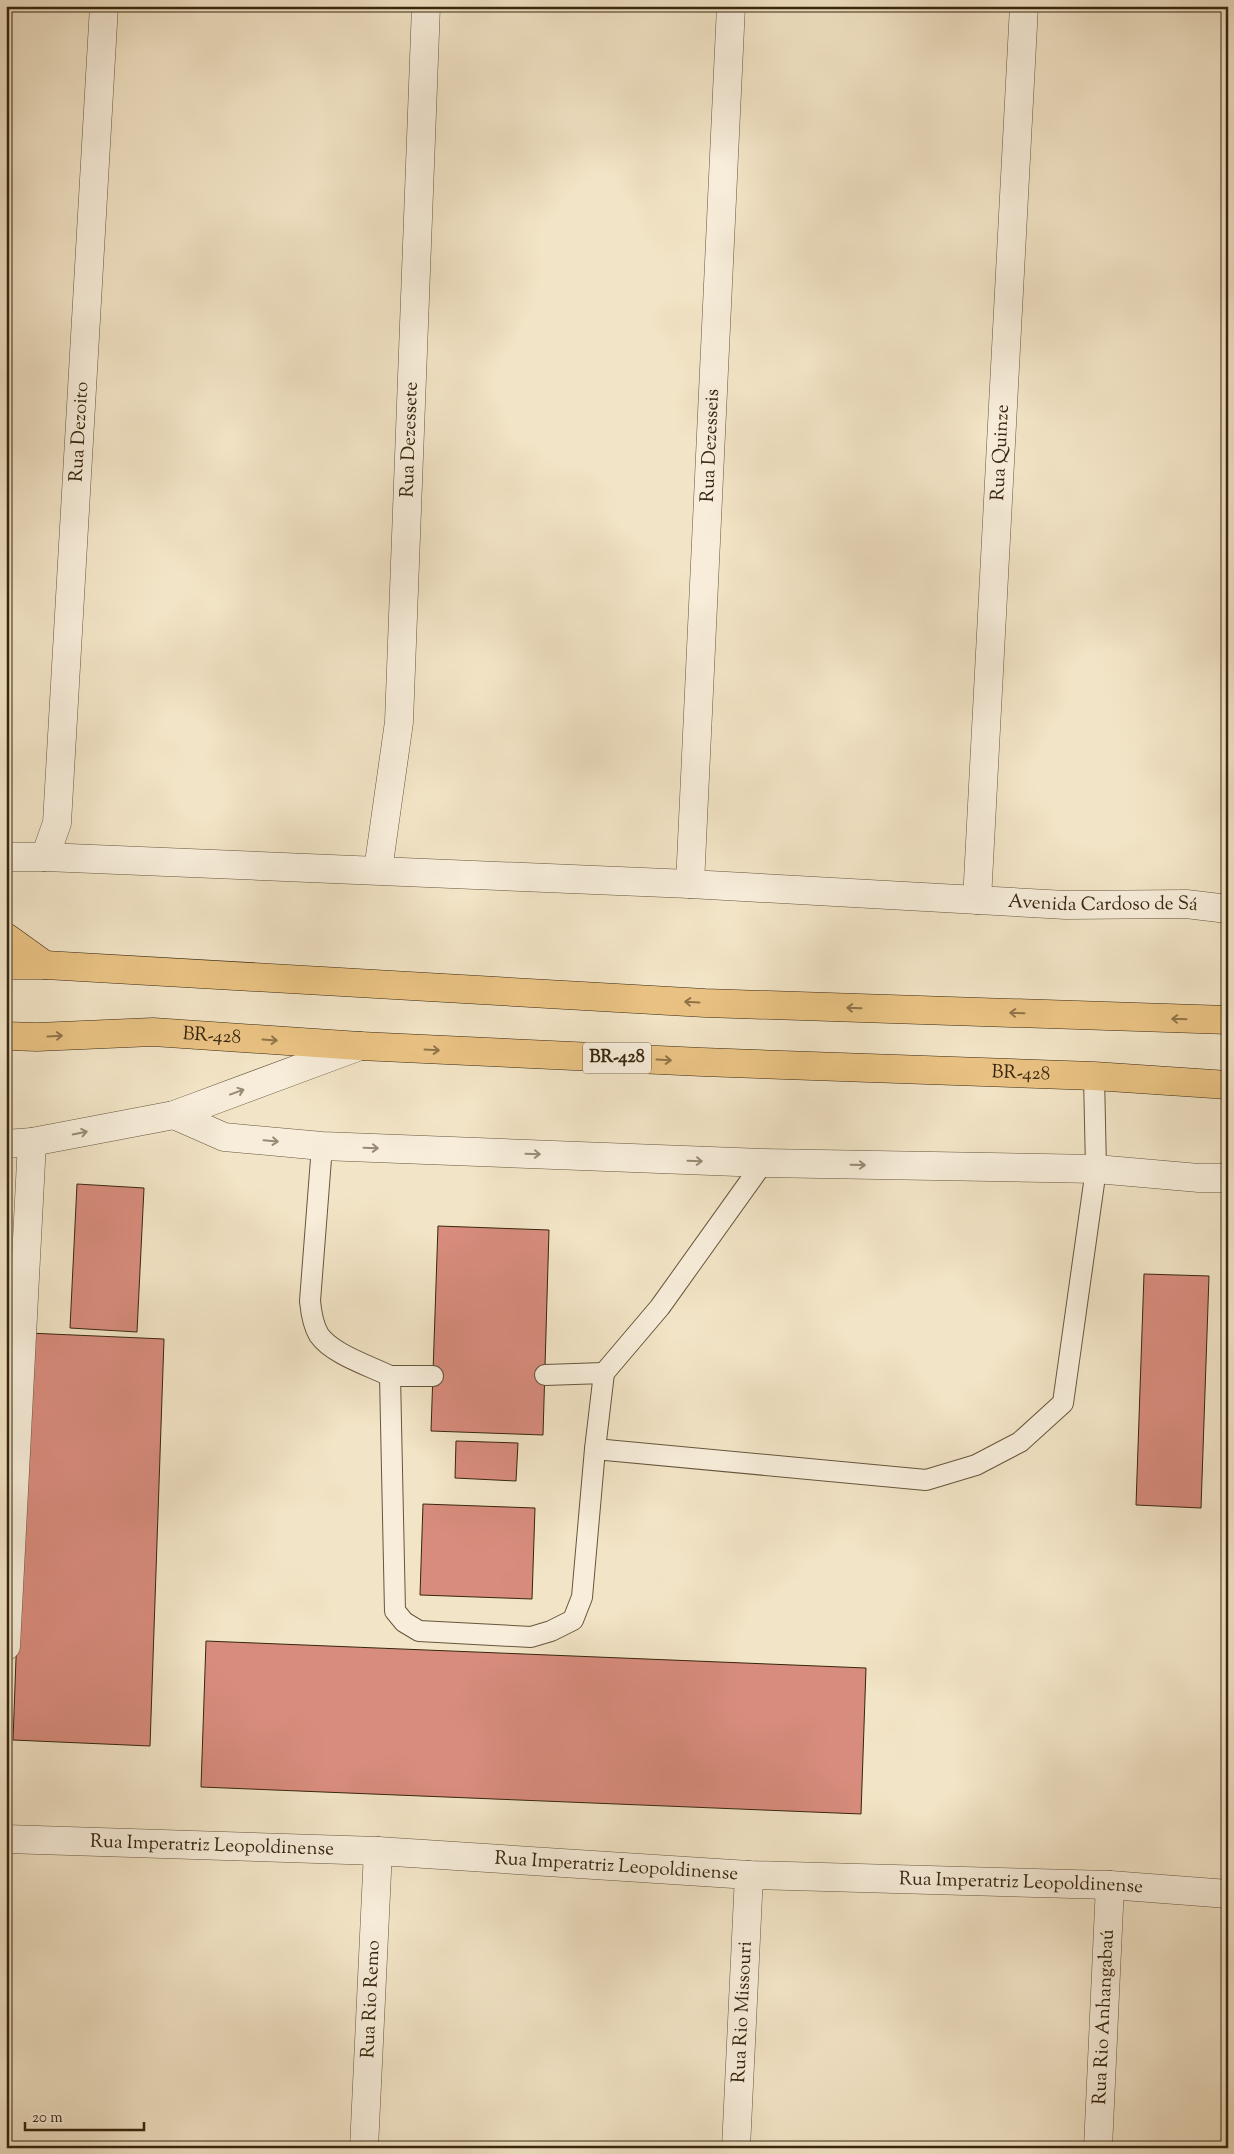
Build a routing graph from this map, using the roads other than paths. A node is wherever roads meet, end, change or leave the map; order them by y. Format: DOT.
graph roads {
  1 [pos="104,6"];
  2 [pos="426,6"];
  3 [pos="731,6"];
  4 [pos="1024,6"];
  5 [pos="6,857"];
  6 [pos="45,857"];
  7 [pos="378,870"];
  8 [pos="690,884"];
  9 [pos="977,900"];
  10 [pos="1228,909"];
  11 [pos="6,937"];
  12 [pos="6,965"];
  13 [pos="45,965"];
  14 [pos="1228,1020"];
  15 [pos="6,1036"];
  16 [pos="360,1046"];
  17 [pos="1094,1076"];
  18 [pos="1228,1085"];
  19 [pos="174,1116"];
  20 [pos="19,1143"];
  21 [pos="322,1146"];
  22 [pos="763,1163"];
  23 [pos="1096,1169"];
  24 [pos="1228,1178"];
  25 [pos="604,1373"];
  26 [pos="545,1375"];
  27 [pos="390,1376"];
  28 [pos="433,1376"];
  29 [pos="595,1449"];
  30 [pos="6,1646"];
  31 [pos="6,1839"];
  32 [pos="378,1851"];
  33 [pos="749,1875"];
  34 [pos="1110,1885"];
  35 [pos="1228,1894"];
  36 [pos="364,2148"];
  37 [pos="736,2148"];
  38 [pos="1098,2148"];
  1 -- 6 [label="street, Rua Dezoito"];
  2 -- 7 [label="street, Rua Dezessete"];
  3 -- 8 [label="street, Rua Dezesseis"];
  4 -- 9 [label="street, Rua Quinze"];
  5 -- 6 [label="street, Avenida Cardoso de Sá"];
  6 -- 7 [label="street, Avenida Cardoso de Sá"];
  7 -- 8 [label="street, Avenida Cardoso de Sá"];
  8 -- 9 [label="street, Avenida Cardoso de Sá"];
  9 -- 10 [label="street, Avenida Cardoso de Sá"];
  11 -- 13 [label="highway"];
  12 -- 13 [label="highway"];
  14 -- 13 [label="highway, one-way"];
  15 -- 16 [label="highway, BR-428 / BR-428, one-way"];
  16 -- 17 [label="highway, BR-428 / BR-428, one-way"];
  19 -- 16 [label="street, one-way"];
  17 -- 18 [label="highway, BR-428 / BR-428"];
  17 -- 23 [label="lane"];
  20 -- 19 [label="street, one-way"];
  19 -- 21 [label="street, one-way"];
  20 -- 30 [label="street"];
  21 -- 22 [label="street, one-way"];
  21 -- 27 [label="lane"];
  22 -- 23 [label="street, one-way"];
  22 -- 25 [label="lane"];
  23 -- 24 [label="street"];
  23 -- 29 [label="lane"];
  25 -- 26 [label="lane"];
  25 -- 29 [label="lane"];
  27 -- 28 [label="lane"];
  27 -- 29 [label="lane"];
  31 -- 32 [label="street, Rua Imperatriz Leopoldinense"];
  32 -- 33 [label="street, Rua Imperatriz Leopoldinense"];
  32 -- 36 [label="street, Rua Rio Remo"];
  33 -- 34 [label="street, Rua Imperatriz Leopoldinense"];
  33 -- 37 [label="street, Rua Rio Missouri"];
  34 -- 35 [label="street, Rua Imperatriz Leopoldinense"];
  34 -- 38 [label="street, Rua Rio Anhangabaú"];
}
